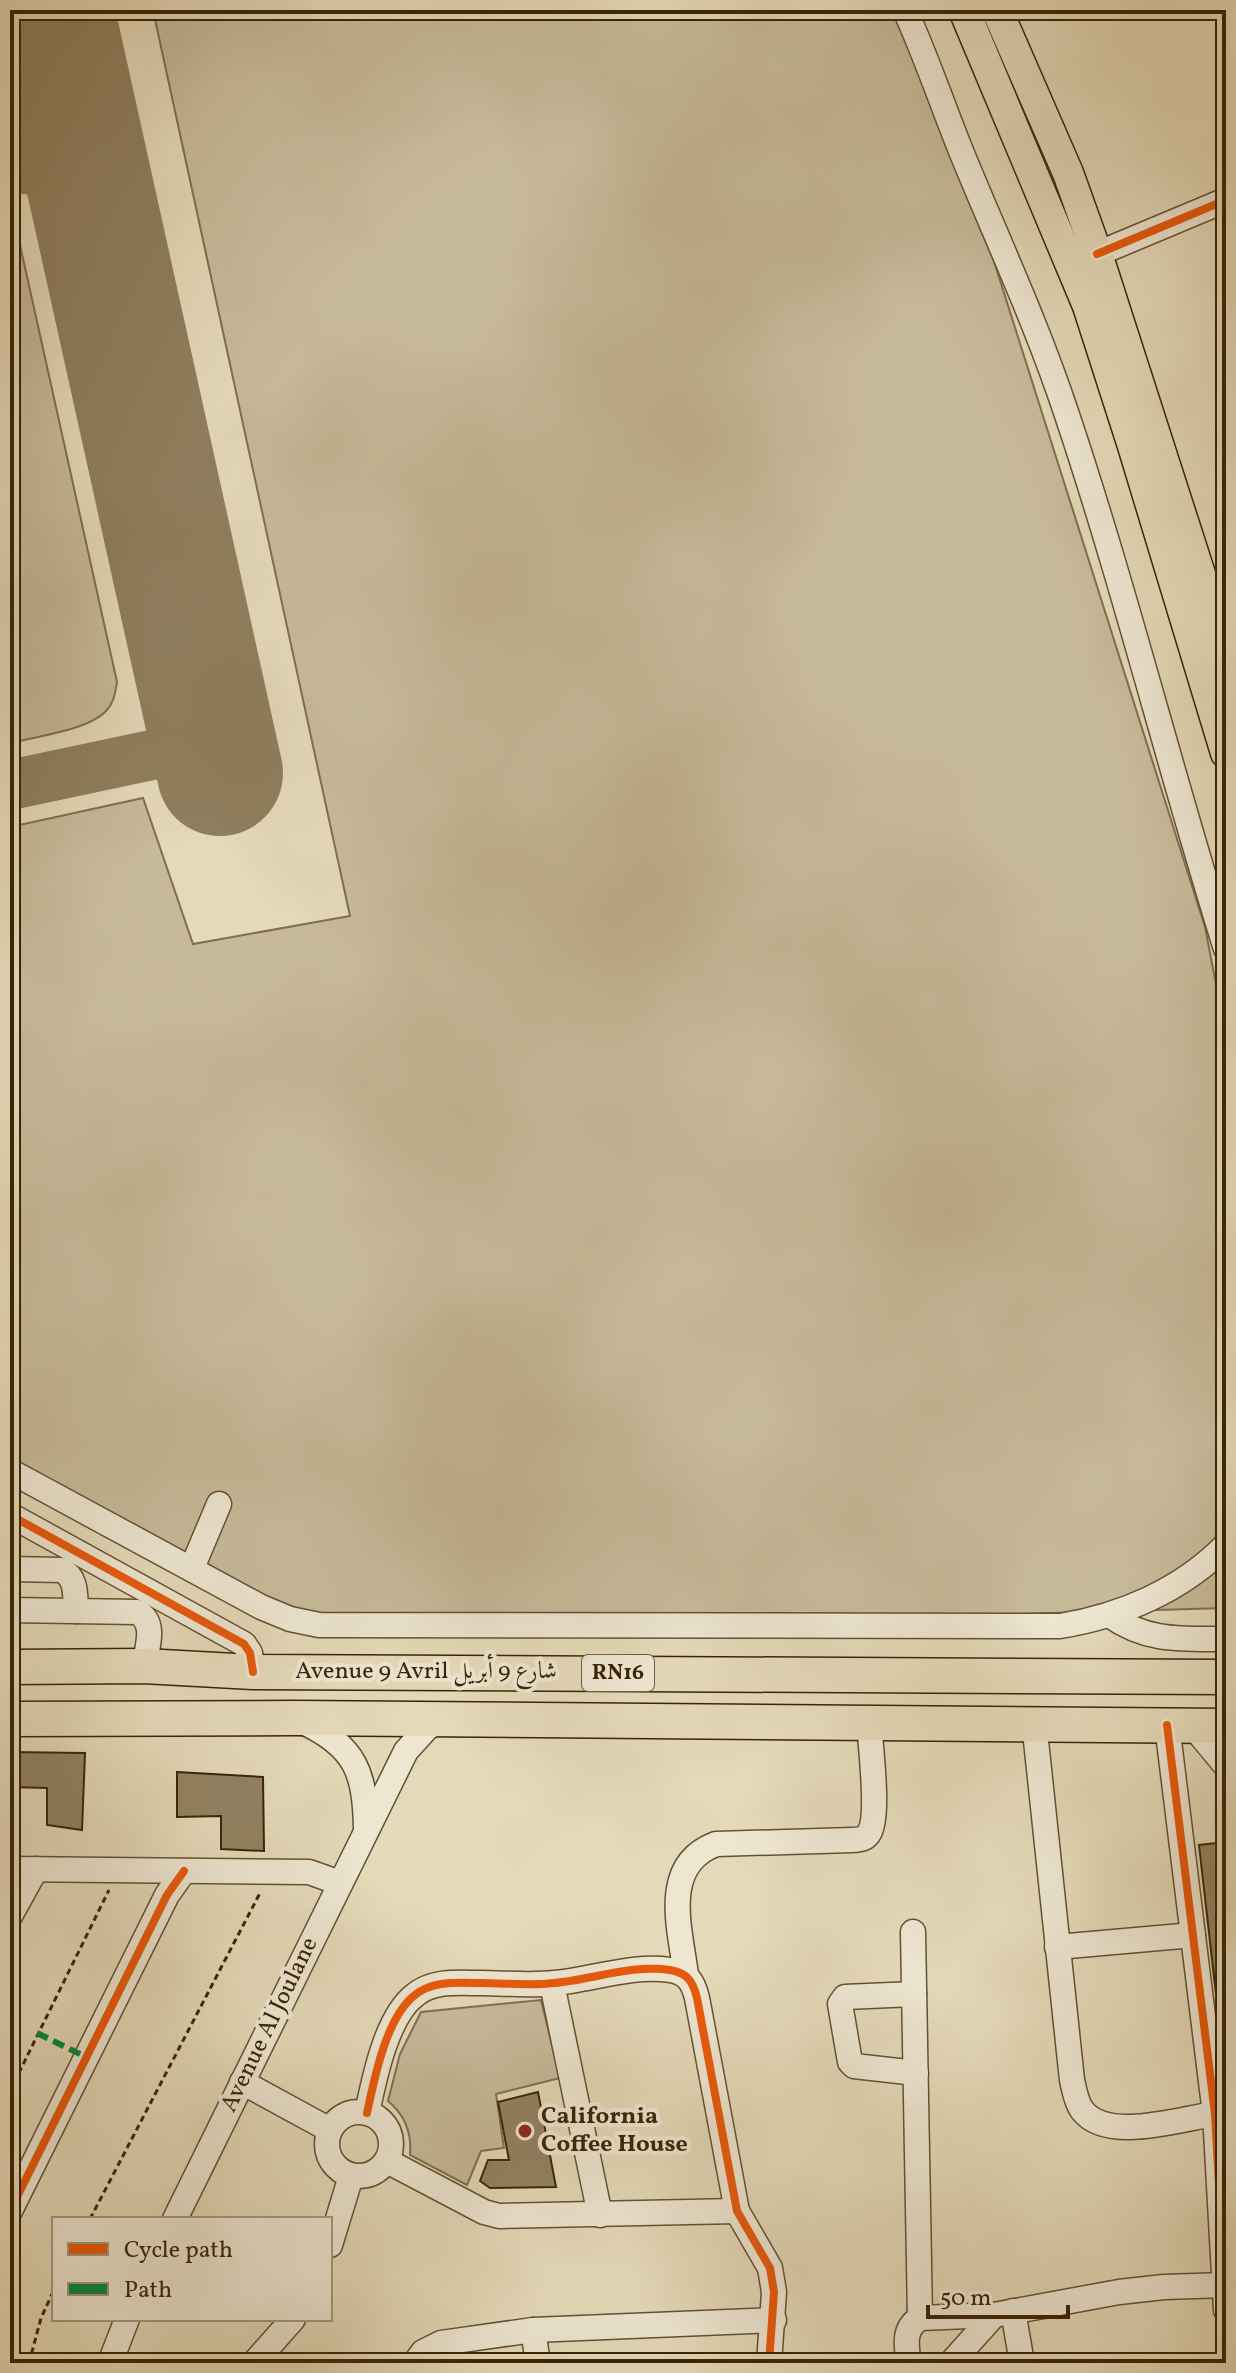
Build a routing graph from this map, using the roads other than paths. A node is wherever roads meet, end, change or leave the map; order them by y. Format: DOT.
graph roads {
  1 [pos="905,10"];
  2 [pos="964,10"];
  3 [pos="997,10"];
  4 [pos="1226,200"];
  5 [pos="1097,254"];
  6 [pos="1226,655"];
  7 [pos="1226,753"];
  8 [pos="1226,949"];
  9 [pos="10,1471"];
  10 [pos="219,1504"];
  11 [pos="17,1523"];
  12 [pos="1226,1545"];
  13 [pos="192,1568"];
  14 [pos="10,1569"];
  15 [pos="10,1610"];
  16 [pos="76,1611"];
  17 [pos="1109,1615"];
  18 [pos="1226,1639"];
  19 [pos="144,1666"];
  20 [pos="10,1667"];
  21 [pos="253,1672"];
  22 [pos="1226,1677"];
  23 [pos="294,1718"];
  24 [pos="10,1719"];
  25 [pos="442,1719"];
  26 [pos="869,1722"];
  27 [pos="1034,1722"];
  28 [pos="1179,1725"];
  29 [pos="1226,1726"];
  30 [pos="1226,1766"];
  31 [pos="366,1832"];
  32 [pos="10,1869"];
  33 [pos="36,1869"];
  34 [pos="184,1871"];
  35 [pos="340,1883"];
  36 [pos="10,1916"];
  37 [pos="913,1932"];
  38 [pos="1193,1935"];
  39 [pos="1057,1947"];
  40 [pos="686,1975"];
  41 [pos="552,1984"];
  42 [pos="914,1994"];
  43 [pos="916,2073"];
  44 [pos="242,2082"];
  45 [pos="367,2113"];
  46 [pos="1215,2114"];
  47 [pos="330,2130"];
  48 [pos="387,2161"];
  49 [pos="351,2176"];
  50 [pos="10,2211"];
  51 [pos="737,2211"];
  52 [pos="600,2215"];
  53 [pos="176,2217"];
  54 [pos="332,2238"];
  55 [pos="1226,2285"];
  56 [pos="1226,2310"];
  57 [pos="1004,2313"];
  58 [pos="920,2318"];
  59 [pos="774,2320"];
  60 [pos="126,2321"];
  61 [pos="291,2321"];
  62 [pos="533,2330"];
  63 [pos="909,2361"];
  64 [pos="110,2363"];
  65 [pos="254,2363"];
  66 [pos="415,2363"];
  67 [pos="538,2363"];
  68 [pos="769,2363"];
  69 [pos="951,2363"];
  70 [pos="1022,2363"];
  1 -- 8 [label="street"];
  2 -- 7 [label="main road"];
  3 -- 5 [label="main road"];
  4 -- 5 [label="street"];
  5 -- 6 [label="main road"];
  9 -- 13 [label="street"];
  10 -- 13 [label="street"];
  11 -- 21 [label="street"];
  12 -- 17 [label="street"];
  13 -- 17 [label="street"];
  14 -- 16 [label="street"];
  15 -- 16 [label="street"];
  16 -- 19 [label="street"];
  17 -- 18 [label="street"];
  19 -- 20 [label="highway, Avenue 9 Avril شارع 9 أبريل / RN16"];
  19 -- 21 [label="highway, Avenue 9 Avril شارع 9 أبريل / RN16"];
  21 -- 22 [label="highway, Avenue 9 Avril شارع 9 أبريل / RN16"];
  23 -- 24 [label="highway, Avenue 9 Avril شارع 9 أبريل / RN16"];
  23 -- 25 [label="highway, Avenue 9 Avril شارع 9 أبريل / RN16"];
  23 -- 31 [label="street"];
  25 -- 26 [label="highway, Avenue 9 Avril شارع 9 أبريل / RN16"];
  25 -- 31 [label="street, Avenue Al Joulane"];
  26 -- 27 [label="highway, Avenue 9 Avril شارع 9 أبريل / RN16"];
  26 -- 40 [label="street"];
  27 -- 28 [label="highway, Avenue 9 Avril شارع 9 أبريل / RN16"];
  27 -- 39 [label="street"];
  28 -- 29 [label="highway, Avenue 9 Avril شارع 9 أبريل / RN16"];
  28 -- 30 [label="street"];
  28 -- 38 [label="street"];
  31 -- 35 [label="street, Avenue Al Joulane"];
  32 -- 33 [label="street"];
  33 -- 34 [label="street"];
  33 -- 36 [label="street"];
  34 -- 35 [label="street"];
  34 -- 50 [label="street"];
  35 -- 44 [label="street, Avenue Al Joulane"];
  37 -- 42 [label="street"];
  38 -- 39 [label="street"];
  38 -- 46 [label="street"];
  39 -- 46 [label="street"];
  40 -- 41 [label="street"];
  40 -- 51 [label="street"];
  41 -- 45 [label="street"];
  41 -- 52 [label="street"];
  42 -- 43 [label="street"];
  42 -- 43 [label="street"];
  43 -- 58 [label="street"];
  44 -- 47 [label="street"];
  44 -- 53 [label="street, Avenue Al Joulane"];
  45 -- 47 [label="street"];
  45 -- 48 [label="street"];
  46 -- 55 [label="street"];
  47 -- 49 [label="street"];
  48 -- 49 [label="street"];
  48 -- 52 [label="street"];
  49 -- 54 [label="street"];
  51 -- 52 [label="street"];
  51 -- 59 [label="street"];
  55 -- 56 [label="street"];
  55 -- 57 [label="street"];
  57 -- 58 [label="street"];
  57 -- 69 [label="street"];
  57 -- 70 [label="street"];
  58 -- 63 [label="street"];
  59 -- 62 [label="street"];
  59 -- 68 [label="street"];
  60 -- 64 [label="street"];
  61 -- 65 [label="street"];
  62 -- 66 [label="street"];
  62 -- 67 [label="street"];
}
